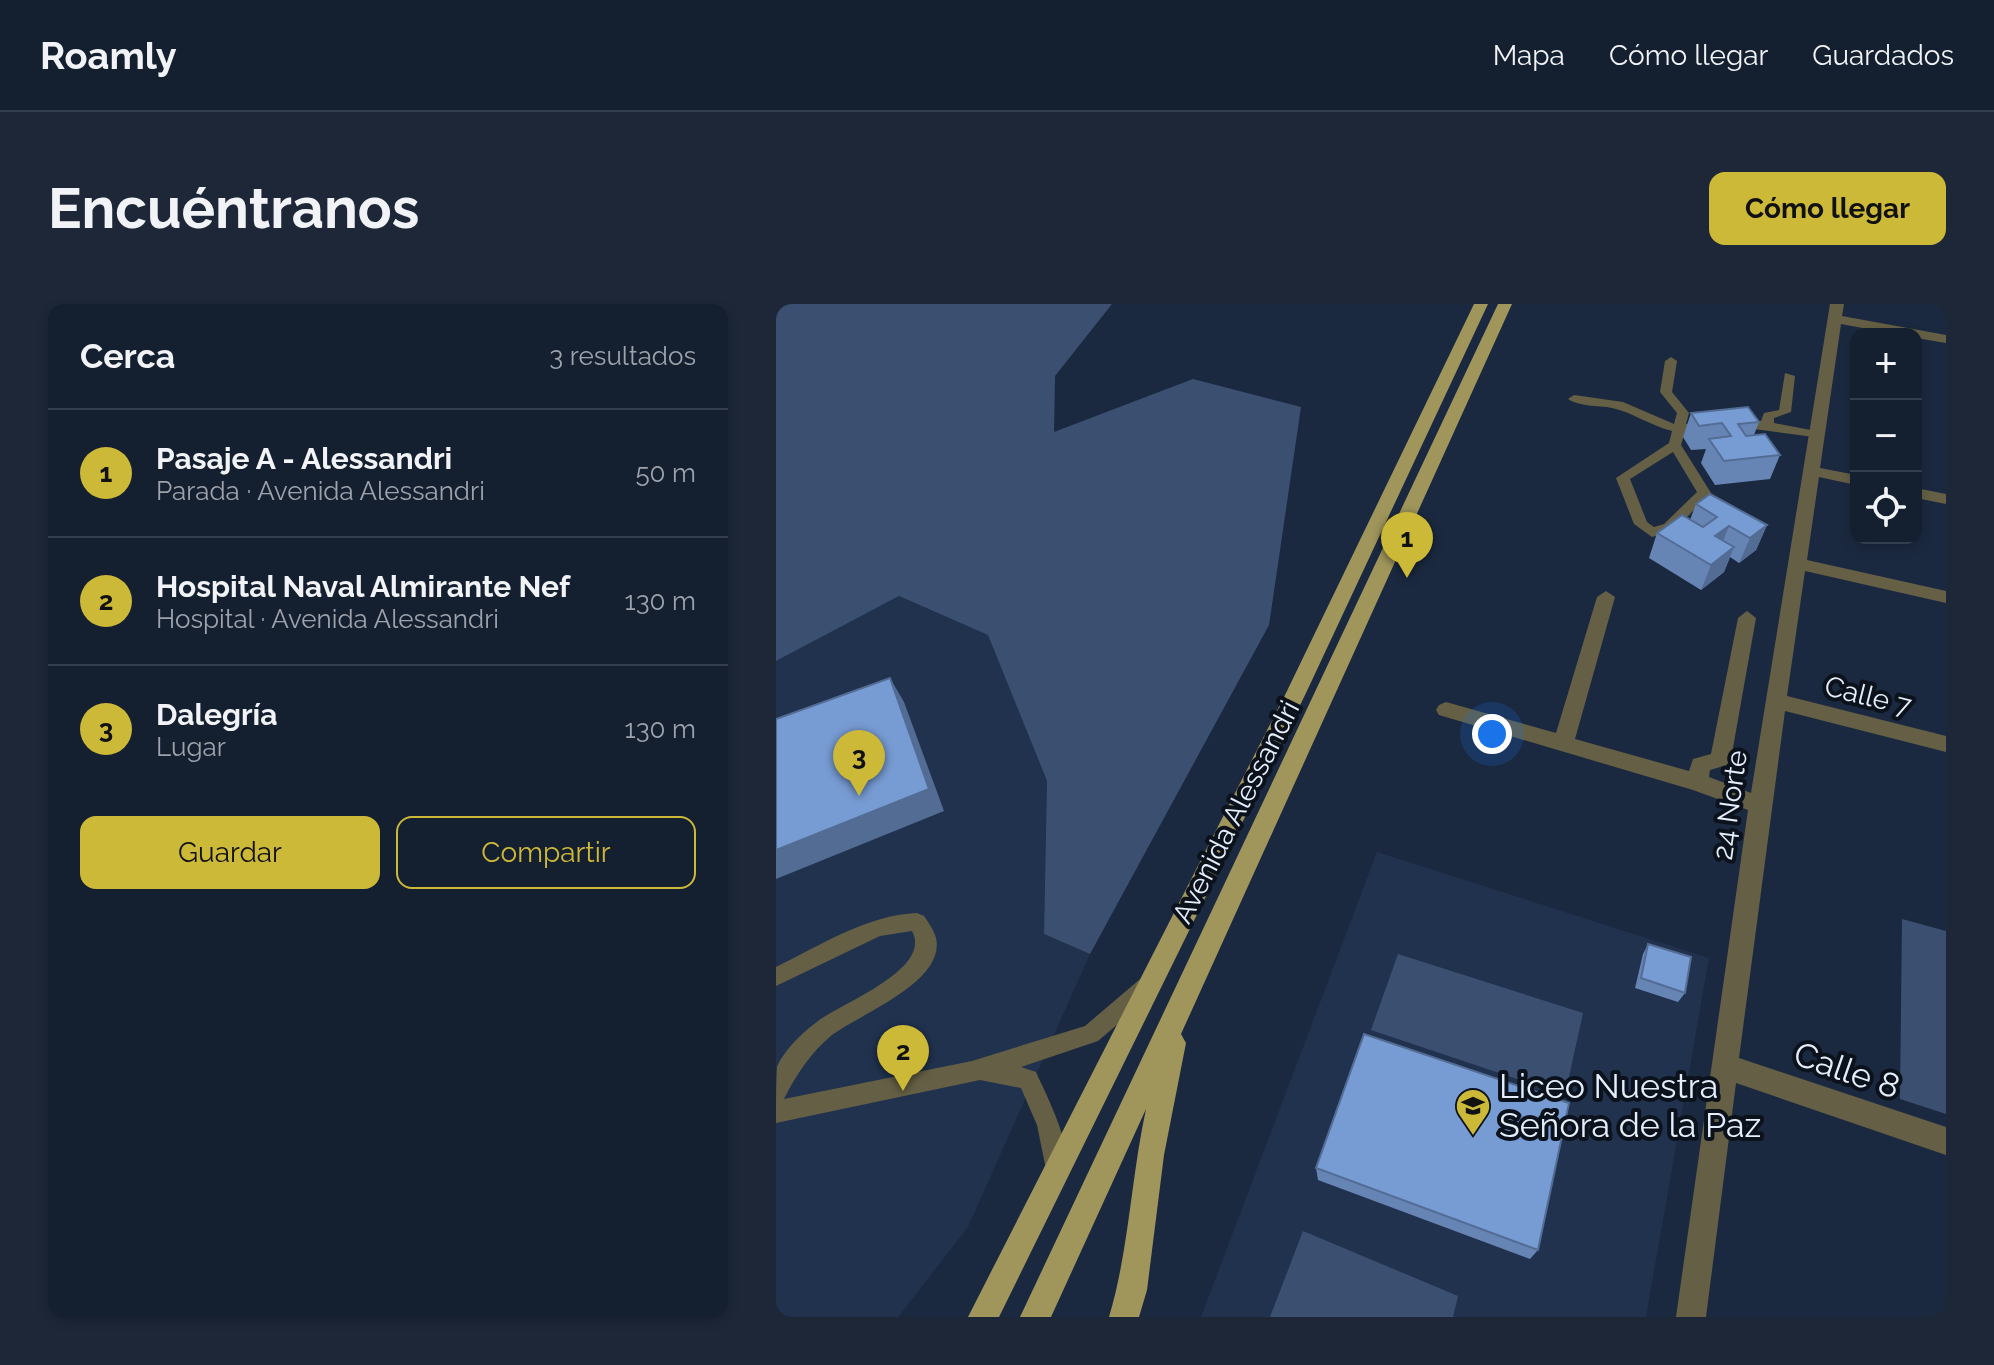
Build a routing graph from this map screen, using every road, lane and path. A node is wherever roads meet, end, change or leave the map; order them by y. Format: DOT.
graph roads {
  1 [pos="1481,304"];
  2 [pos="1505,304"];
  3 [pos="1835,312"];
  4 [pos="1946,339"];
  5 [pos="1671,361"];
  6 [pos="1789,376"];
  7 [pos="1574,399"];
  8 [pos="1767,425"];
  9 [pos="1679,429"];
  10 [pos="1816,435"];
  11 [pos="1675,445"];
  12 [pos="1812,471"];
  13 [pos="1850,479"];
  14 [pos="1922,494"];
  15 [pos="1946,499"];
  16 [pos="1799,564"];
  17 [pos="1606,597"];
  18 [pos="1946,597"];
  19 [pos="1747,618"];
  20 [pos="1775,701"];
  21 [pos="1446,710"];
  22 [pos="1946,744"];
  23 [pos="1563,745"];
  24 [pos="1697,782"];
  25 [pos="1760,805"];
  26 [pos="776,977"];
  27 [pos="1149,984"];
  28 [pos="1180,1007"];
  29 [pos="1725,1066"];
  30 [pos="972,1072"];
  31 [pos="776,1092"];
  32 [pos="776,1112"];
  33 [pos="1946,1141"];
  34 [pos="1056,1171"];
  35 [pos="983,1317"];
  36 [pos="1035,1317"];
  37 [pos="1124,1317"];
  38 [pos="1691,1317"];
  1 -- 27 [label="main road, Avenida Alessandri"];
  2 -- 28 [label="main road, Avenida Alessandri"];
  3 -- 4 [label="street"];
  3 -- 10 [label="street, 24 Norte"];
  5 -- 9 [label="lane"];
  6 -- 8 [label="lane"];
  7 -- 9 [label="lane"];
  8 -- 9 [label="lane"];
  8 -- 10 [label="lane"];
  9 -- 11 [label="lane"];
  10 -- 12 [label="street, 24 Norte"];
  11 -- 11 [label="lane"];
  12 -- 13 [label="street"];
  12 -- 16 [label="street, 24 Norte"];
  14 -- 15 [label="street"];
  16 -- 18 [label="street"];
  16 -- 20 [label="street, 24 Norte"];
  17 -- 23 [label="street"];
  19 -- 24 [label="street"];
  20 -- 22 [label="street, Calle 7"];
  20 -- 25 [label="street, 24 Norte"];
  21 -- 23 [label="street"];
  23 -- 24 [label="street"];
  24 -- 25 [label="street"];
  25 -- 29 [label="street, 24 Norte"];
  26 -- 31 [label="lane"];
  27 -- 30 [label="lane"];
  27 -- 34 [label="main road, Avenida Alessandri"];
  28 -- 36 [label="main road, Avenida Alessandri"];
  28 -- 37 [label="main road"];
  29 -- 33 [label="street, Calle 8"];
  29 -- 38 [label="street, 24 Norte"];
  30 -- 32 [label="lane"];
  30 -- 34 [label="lane"];
  34 -- 35 [label="main road, Avenida Alessandri"];
}
